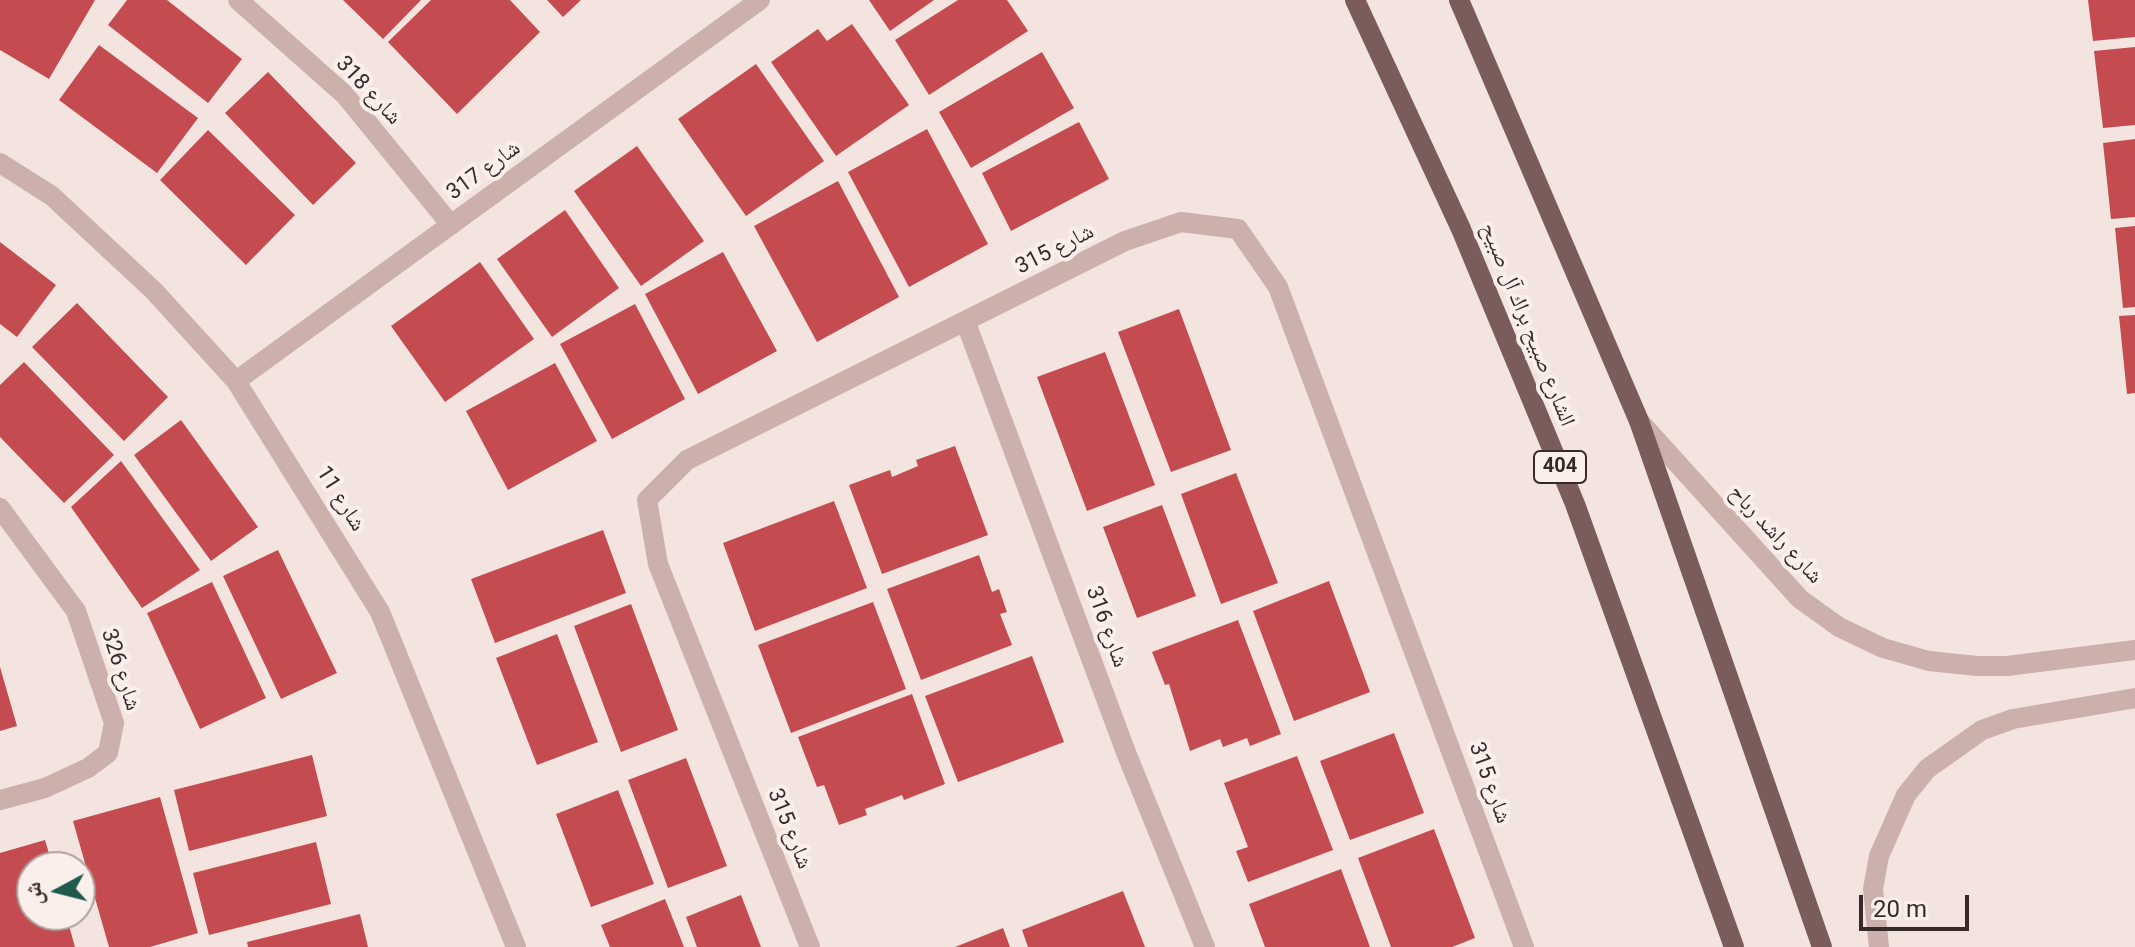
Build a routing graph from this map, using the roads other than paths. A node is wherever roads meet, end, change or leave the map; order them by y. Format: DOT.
graph roads {
  1 [pos="238,0"];
  2 [pos="760,0"];
  3 [pos="1355,0"];
  4 [pos="1459,0"];
  5 [pos="0,163"];
  6 [pos="451,225"];
  7 [pos="966,323"];
  8 [pos="236,381"];
  9 [pos="1639,421"];
  10 [pos="0,508"];
  11 [pos="2135,650"];
  12 [pos="2135,698"];
  13 [pos="0,800"];
  14 [pos="516,947"];
  15 [pos="810,947"];
  16 [pos="1205,947"];
  17 [pos="1524,947"];
  18 [pos="1734,947"];
  19 [pos="1822,947"];
  20 [pos="1879,947"];
  1 -- 6 [label="street, شارع 318"];
  2 -- 6 [label="street, شارع 317"];
  3 -- 18 [label="main road, الشارع صبيح براك آل صبيح / 404"];
  4 -- 9 [label="main road"];
  5 -- 8 [label="street, شارع 11"];
  6 -- 8 [label="street, شارع 317"];
  7 -- 15 [label="street, شارع 315"];
  7 -- 16 [label="street, شارع 316"];
  7 -- 17 [label="street, شارع 315"];
  8 -- 14 [label="street, شارع 11"];
  9 -- 11 [label="street, شارع راشد رباح"];
  9 -- 19 [label="main road"];
  10 -- 13 [label="street, شارع 326"];
  12 -- 20 [label="street"];
}
